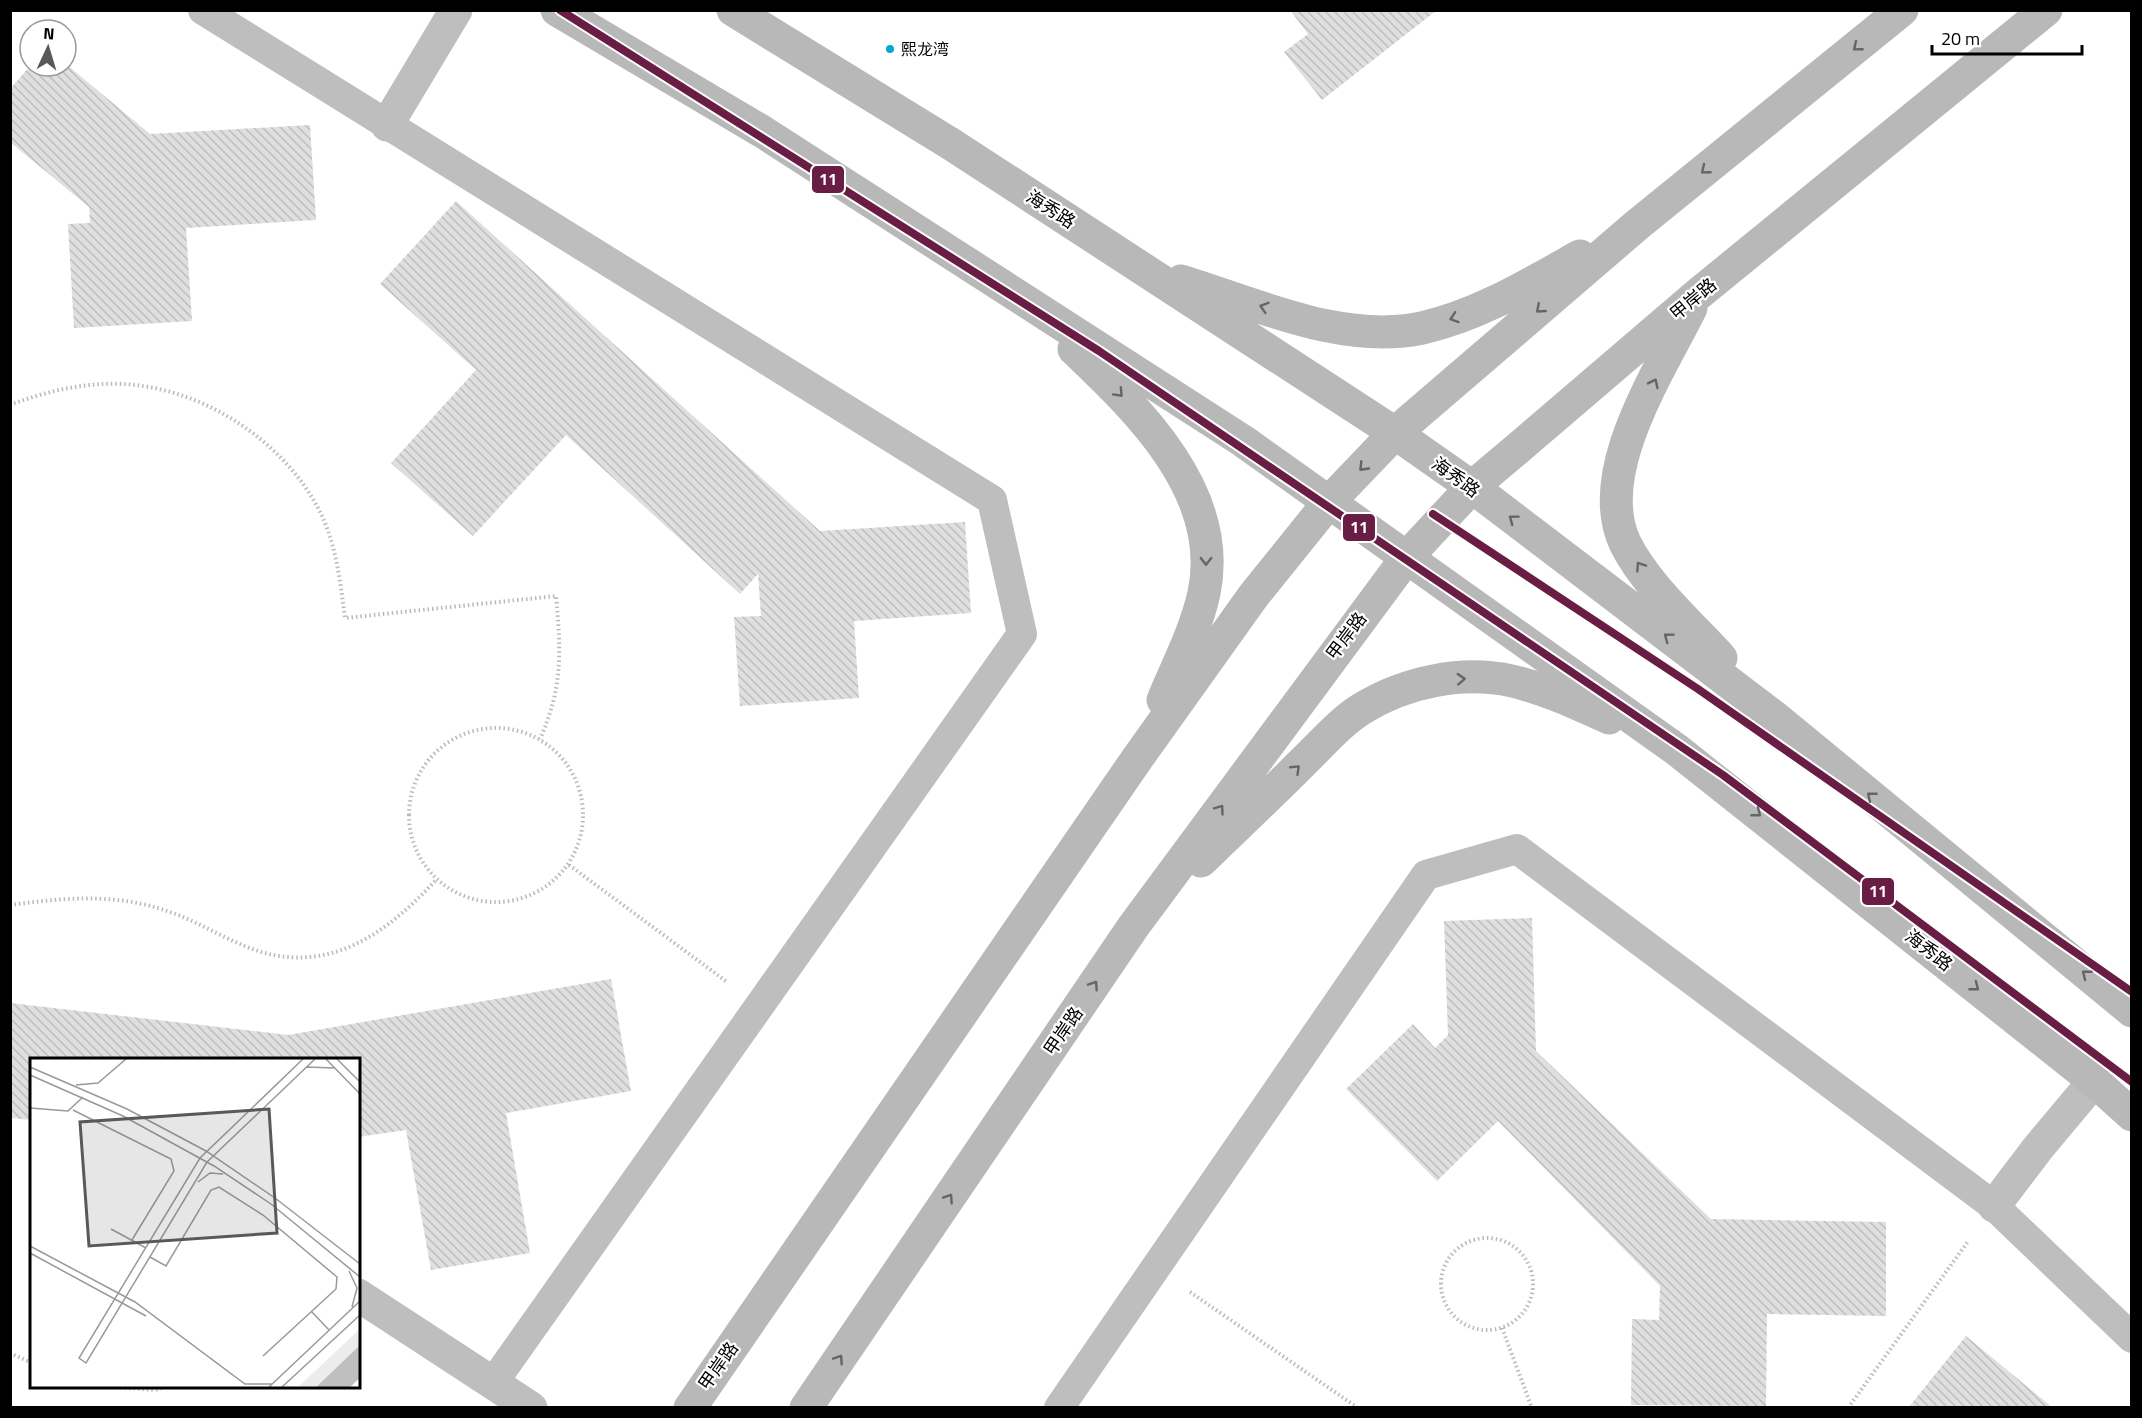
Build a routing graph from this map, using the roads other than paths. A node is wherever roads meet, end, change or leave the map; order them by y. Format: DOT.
graph roads {
  1 [pos="203,10"];
  2 [pos="456,10"];
  3 [pos="557,10"];
  4 [pos="733,10"];
  5 [pos="1902,10"];
  6 [pos="2046,10"];
  7 [pos="387,125"];
  8 [pos="1637,225"];
  9 [pos="1142,269"];
  10 [pos="1016,294"];
  11 [pos="1697,295"];
  12 [pos="1395,433"];
  13 [pos="1472,487"];
  14 [pos="1329,502"];
  15 [pos="1407,557"];
  16 [pos="1777,719"];
  17 [pos="1677,750"];
  18 [pos="1139,756"];
  19 [pos="1134,927"];
  20 [pos="2132,1011"];
  21 [pos="2094,1081"];
  22 [pos="2132,1115"];
  23 [pos="1994,1206"];
  24 [pos="360,1296"];
  25 [pos="2132,1338"];
  26 [pos="493,1383"];
  27 [pos="531,1407"];
  28 [pos="690,1407"];
  29 [pos="806,1407"];
  30 [pos="1059,1407"];
  1 -- 7 [label="lane"];
  2 -- 7 [label="street"];
  3 -- 10 [label="main road, 海秀路"];
  4 -- 9 [label="main road, 海秀路"];
  5 -- 8 [label="main road, 甲岸路, one-way"];
  6 -- 11 [label="main road, 甲岸路"];
  7 -- 26 [label="lane"];
  8 -- 9 [label="main road, one-way"];
  8 -- 12 [label="main road, 甲岸路, one-way"];
  9 -- 12 [label="main road, 海秀路"];
  10 -- 14 [label="main road, 海秀路"];
  10 -- 18 [label="main road, one-way"];
  11 -- 13 [label="main road, 甲岸路"];
  16 -- 11 [label="main road, one-way"];
  12 -- 13 [label="main road, 海秀路"];
  12 -- 14 [label="main road, 甲岸路, one-way"];
  13 -- 15 [label="main road, 甲岸路"];
  16 -- 13 [label="main road, 海秀路, one-way"];
  14 -- 15 [label="main road, 海秀路"];
  14 -- 18 [label="main road, 甲岸路"];
  15 -- 17 [label="main road, 海秀路"];
  19 -- 15 [label="main road, 甲岸路, one-way"];
  20 -- 16 [label="main road, 海秀路, one-way"];
  19 -- 17 [label="main road, one-way"];
  17 -- 21 [label="main road, 海秀路, one-way"];
  18 -- 28 [label="main road, 甲岸路"];
  29 -- 19 [label="main road, 甲岸路, one-way"];
  21 -- 22 [label="main road, 海秀路"];
  21 -- 23 [label="street"];
  23 -- 25 [label="lane"];
  23 -- 30 [label="lane"];
  24 -- 26 [label="street"];
  26 -- 27 [label="street"];
}
